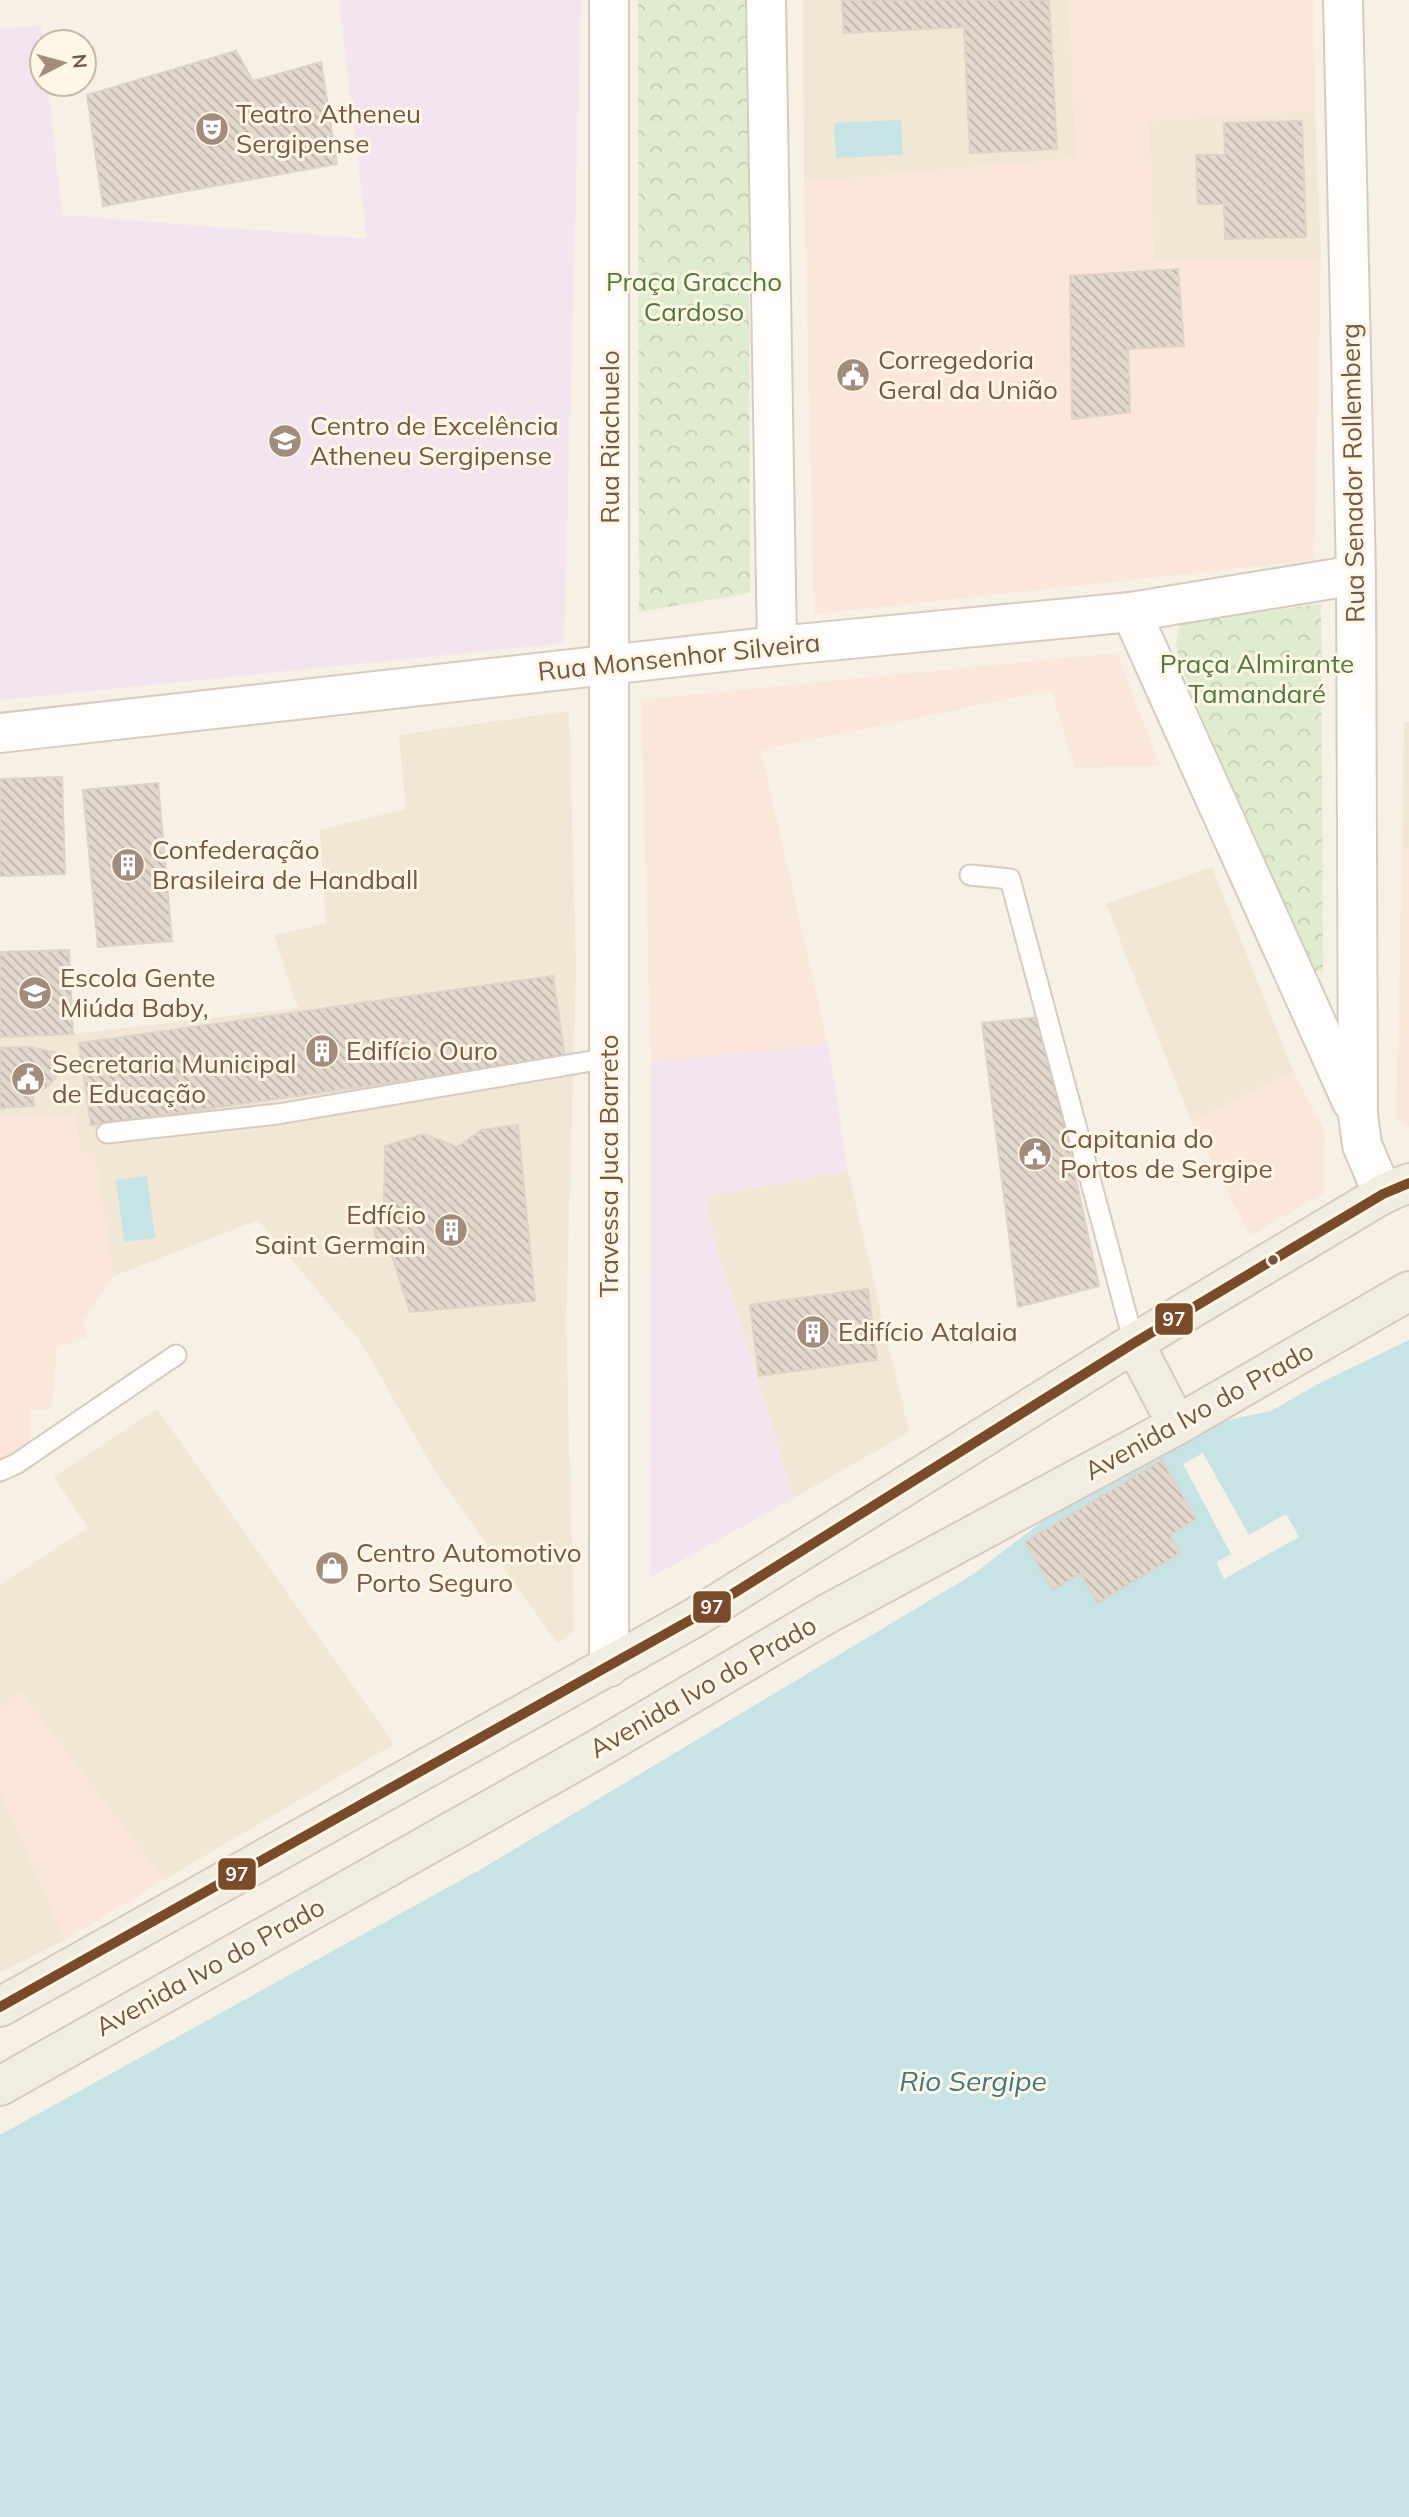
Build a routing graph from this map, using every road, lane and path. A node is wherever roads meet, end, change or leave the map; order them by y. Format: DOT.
graph roads {
  1 [pos="609,0"];
  2 [pos="766,0"];
  3 [pos="1343,0"];
  4 [pos="1356,575"];
  5 [pos="1131,612"];
  6 [pos="776,646"];
  7 [pos="610,665"];
  8 [pos="0,733"];
  9 [pos="970,875"];
  10 [pos="609,1058"];
  11 [pos="1358,1114"];
  12 [pos="107,1133"];
  13 [pos="1396,1188"];
  14 [pos="1409,1291"];
  15 [pos="1134,1343"];
  16 [pos="176,1355"];
  17 [pos="1177,1425"];
  18 [pos="0,1471"];
  19 [pos="609,1667"];
  20 [pos="0,2007"];
  21 [pos="0,2087"];
  1 -- 7 [label="street, Rua Riachuelo"];
  2 -- 6 [label="street"];
  3 -- 4 [label="street, Rua Senador Rollemberg"];
  4 -- 5 [label="street, Rua Monsenhor Silveira"];
  4 -- 11 [label="street, Rua Senador Rollemberg"];
  5 -- 6 [label="street, Rua Monsenhor Silveira"];
  5 -- 11 [label="street"];
  6 -- 7 [label="street, Rua Monsenhor Silveira"];
  7 -- 8 [label="street, Rua Monsenhor Silveira"];
  7 -- 10 [label="street, Travessa Juca Barreto"];
  9 -- 15 [label="lane"];
  10 -- 12 [label="lane"];
  10 -- 19 [label="street, Travessa Juca Barreto"];
  11 -- 13 [label="street, Rua Senador Rollemberg"];
  13 -- 15 [label="main road"];
  14 -- 17 [label="main road, Avenida Ivo do Prado"];
  15 -- 17 [label="main road"];
  15 -- 19 [label="main road"];
  16 -- 18 [label="lane"];
  17 -- 21 [label="main road, Avenida Ivo do Prado"];
  19 -- 20 [label="main road"];
}
